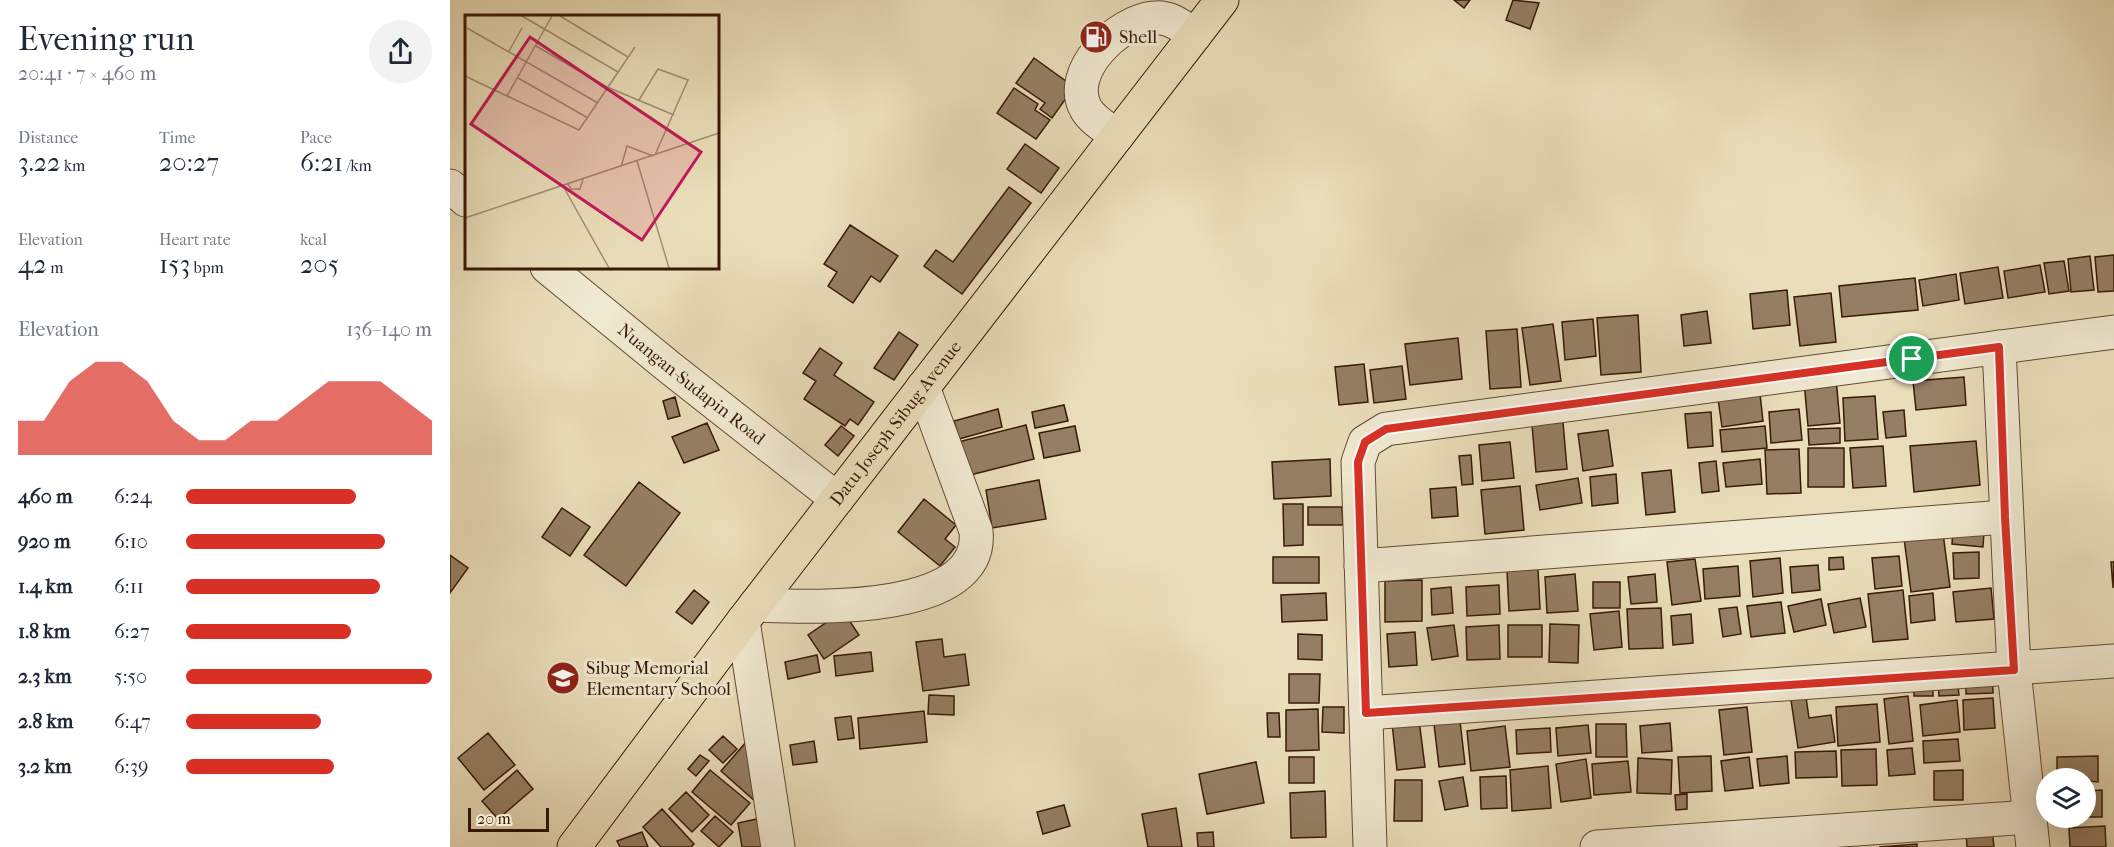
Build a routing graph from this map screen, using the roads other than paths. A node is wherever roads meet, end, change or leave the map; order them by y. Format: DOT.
graph roads {
  1 [pos="1221,0"];
  2 [pos="1195,35"];
  3 [pos="1117,136"];
  4 [pos="450,186"];
  5 [pos="465,199"];
  6 [pos="548,268"];
  7 [pos="2114,332"];
  8 [pos="1999,347"];
  9 [pos="923,387"];
  10 [pos="837,498"];
  11 [pos="2005,517"];
  12 [pos="1361,566"];
  13 [pos="749,613"];
  14 [pos="2114,661"];
  15 [pos="2014,670"];
  16 [pos="1366,713"];
  17 [pos="2032,832"];
  18 [pos="574,847"];
  19 [pos="778,847"];
  20 [pos="1370,847"];
  21 [pos="1597,847"];
  1 -- 2 [label="main road, Datu Joseph Sibug Avenue"];
  2 -- 3 [label="main road, Datu Joseph Sibug Avenue"];
  2 -- 3 [label="street"];
  3 -- 9 [label="main road, Datu Joseph Sibug Avenue"];
  4 -- 5 [label="street"];
  6 -- 10 [label="street, Nuangan-Sudapin Road"];
  7 -- 8 [label="street"];
  8 -- 11 [label="street"];
  8 -- 12 [label="street"];
  9 -- 10 [label="main road, Datu Joseph Sibug Avenue"];
  9 -- 13 [label="street"];
  10 -- 13 [label="main road, Datu Joseph Sibug Avenue"];
  11 -- 12 [label="street"];
  11 -- 15 [label="street"];
  12 -- 16 [label="street"];
  13 -- 18 [label="main road, Datu Joseph Sibug Avenue"];
  13 -- 19 [label="street"];
  14 -- 15 [label="street"];
  15 -- 16 [label="street"];
  15 -- 17 [label="street"];
  16 -- 20 [label="street"];
  17 -- 21 [label="street"];
}
